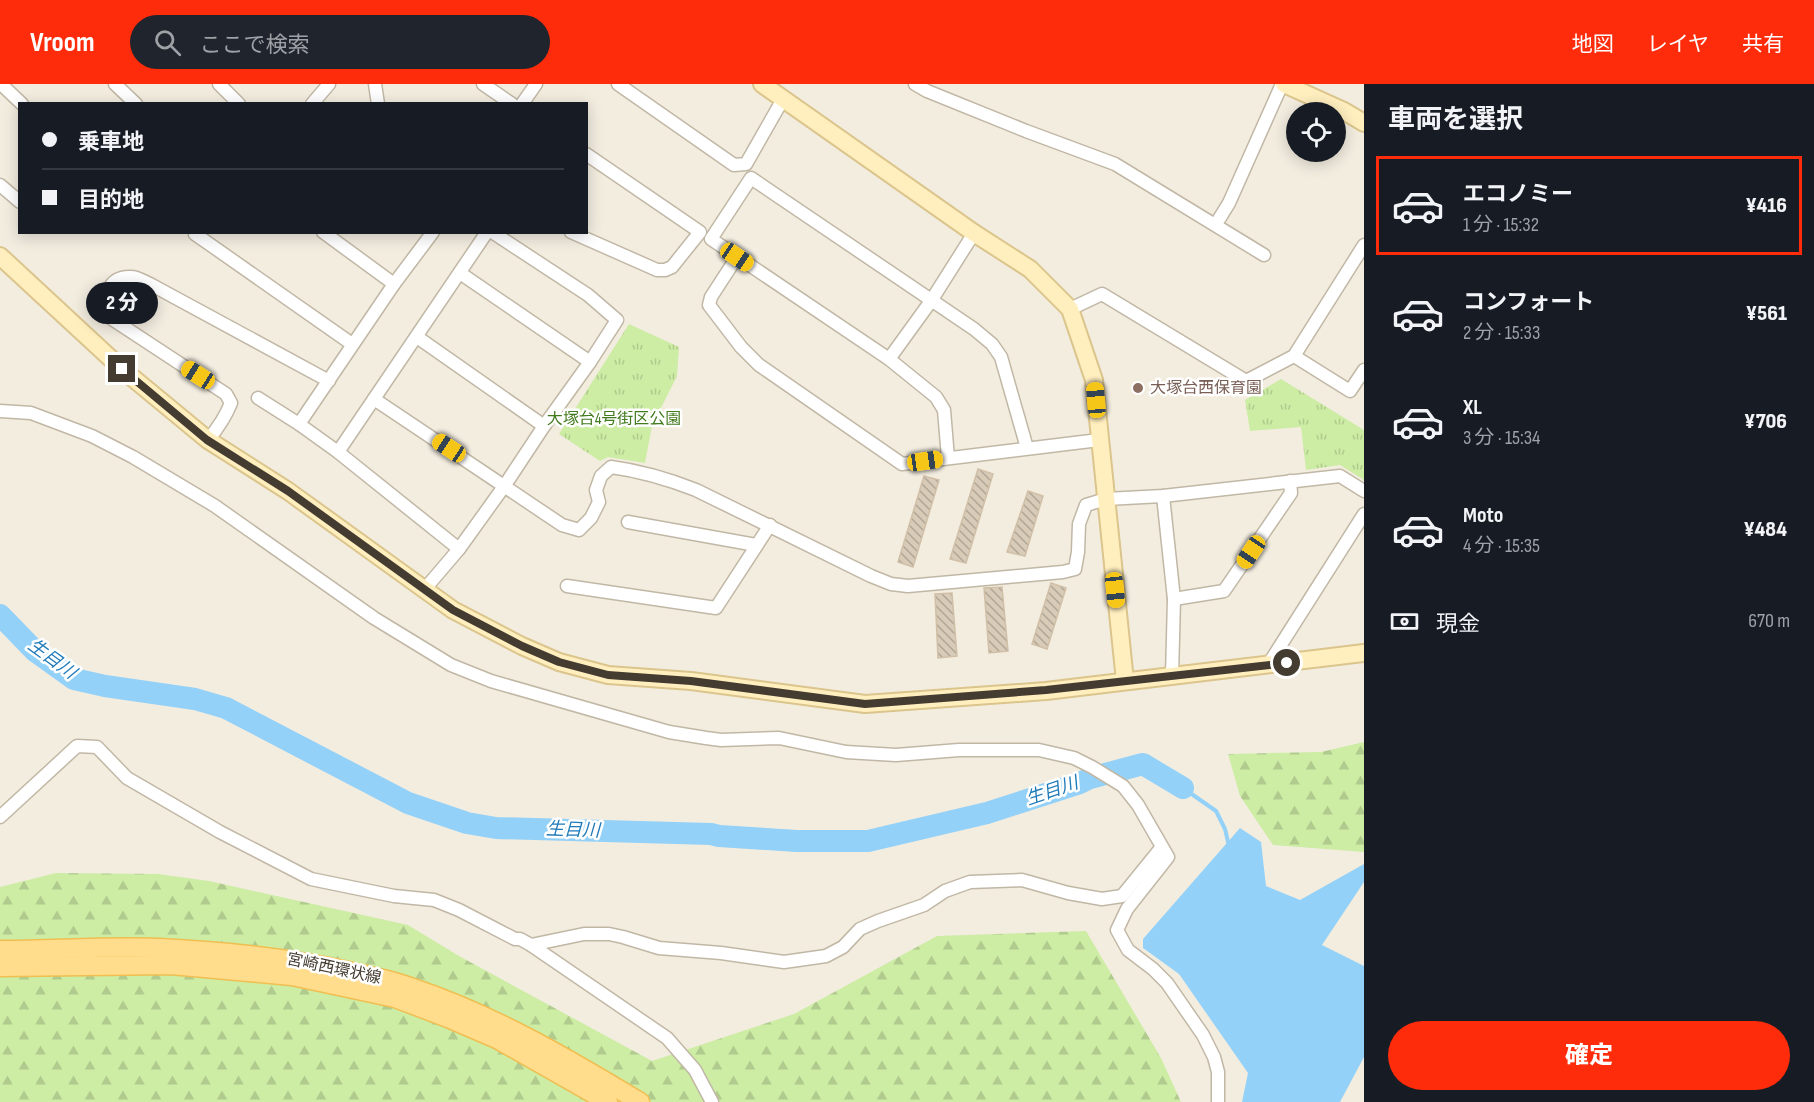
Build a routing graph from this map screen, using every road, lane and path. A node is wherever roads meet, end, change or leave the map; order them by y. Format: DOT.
graph roads {
  1 [pos="115,84"];
  2 [pos="329,84"];
  3 [pos="375,84"];
  4 [pos="483,84"];
  5 [pos="536,84"];
  6 [pos="618,84"];
  7 [pos="762,84"];
  8 [pos="915,84"];
  9 [pos="1283,84"];
  10 [pos="223,85"];
  11 [pos="1,86"];
  12 [pos="783,99"];
  13 [pos="20,102"];
  14 [pos="134,102"];
  15 [pos="237,102"];
  16 [pos="314,102"];
  17 [pos="378,102"];
  18 [pos="509,102"];
  19 [pos="523,102"];
  20 [pos="1364,123"];
  21 [pos="588,155"];
  22 [pos="0,185"];
  23 [pos="18,200"];
  24 [pos="1216,224"];
  25 [pos="974,233"];
  26 [pos="195,234"];
  27 [pos="326,234"];
  28 [pos="432,234"];
  29 [pos="485,234"];
  30 [pos="495,234"];
  31 [pos="576,234"];
  32 [pos="1364,245"];
  33 [pos="1264,255"];
  34 [pos="0,256"];
  35 [pos="737,257"];
  36 [pos="460,273"];
  37 [pos="394,284"];
  38 [pos="931,301"];
  39 [pos="1070,309"];
  40 [pos="417,337"];
  41 [pos="352,344"];
  42 [pos="1294,356"];
  43 [pos="890,359"];
  44 [pos="590,362"];
  45 [pos="1364,370"];
  46 [pos="329,381"];
  47 [pos="258,398"];
  48 [pos="374,399"];
  49 [pos="0,411"];
  50 [pos="299,424"];
  51 [pos="544,426"];
  52 [pos="207,440"];
  53 [pos="1099,440"];
  54 [pos="1027,448"];
  55 [pos="338,452"];
  56 [pos="948,458"];
  57 [pos="1290,481"];
  58 [pos="505,486"];
  59 [pos="1364,490"];
  60 [pos="1163,496"];
  61 [pos="1106,499"];
  62 [pos="1364,514"];
  63 [pos="628,522"];
  64 [pos="770,525"];
  65 [pos="756,545"];
  66 [pos="459,549"];
  67 [pos="567,586"];
  68 [pos="424,590"];
  69 [pos="1174,599"];
  70 [pos="1364,653"];
  71 [pos="1268,665"];
  72 [pos="1172,676"];
  73 [pos="1125,681"];
  74 [pos="0,817"];
  75 [pos="1161,848"];
  76 [pos="531,945"];
  77 [pos="0,950"];
  78 [pos="0,967"];
  79 [pos="608,1102"];
  80 [pos="640,1102"];
  81 [pos="712,1102"];
  82 [pos="1218,1102"];
  1 -- 14 [label="street"];
  2 -- 16 [label="street"];
  3 -- 17 [label="street"];
  4 -- 18 [label="street"];
  5 -- 19 [label="street"];
  6 -- 12 [label="street"];
  7 -- 12 [label="street"];
  8 -- 24 [label="street"];
  9 -- 20 [label="street"];
  9 -- 24 [label="street"];
  10 -- 15 [label="street"];
  11 -- 13 [label="street"];
  12 -- 25 [label="street"];
  21 -- 31 [label="street"];
  22 -- 23 [label="street"];
  24 -- 33 [label="street"];
  25 -- 38 [label="street"];
  25 -- 39 [label="street"];
  26 -- 41 [label="street"];
  27 -- 37 [label="street"];
  28 -- 37 [label="street"];
  29 -- 36 [label="street"];
  30 -- 44 [label="street"];
  32 -- 42 [label="street"];
  34 -- 52 [label="street"];
  35 -- 38 [label="street"];
  35 -- 43 [label="street"];
  35 -- 56 [label="street"];
  36 -- 40 [label="street"];
  36 -- 44 [label="street"];
  37 -- 41 [label="street"];
  38 -- 43 [label="street"];
  38 -- 54 [label="street"];
  39 -- 42 [label="street"];
  39 -- 53 [label="street"];
  40 -- 48 [label="street"];
  40 -- 51 [label="street"];
  41 -- 46 [label="street"];
  42 -- 45 [label="street"];
  43 -- 56 [label="street"];
  44 -- 51 [label="street"];
  46 -- 50 [label="street"];
  46 -- 52 [label="street"];
  47 -- 50 [label="street"];
  48 -- 55 [label="street"];
  48 -- 58 [label="street"];
  49 -- 75 [label="street"];
  50 -- 55 [label="street"];
  51 -- 58 [label="street"];
  52 -- 68 [label="street"];
  53 -- 54 [label="street"];
  53 -- 61 [label="street"];
  54 -- 56 [label="street"];
  55 -- 66 [label="street"];
  57 -- 59 [label="street"];
  57 -- 60 [label="street"];
  57 -- 69 [label="street"];
  58 -- 64 [label="street"];
  58 -- 66 [label="street"];
  60 -- 61 [label="street"];
  60 -- 69 [label="street"];
  61 -- 64 [label="street"];
  61 -- 73 [label="street"];
  62 -- 71 [label="street"];
  63 -- 65 [label="street"];
  64 -- 65 [label="street"];
  65 -- 67 [label="street"];
  66 -- 68 [label="street"];
  68 -- 73 [label="street"];
  69 -- 72 [label="street"];
  70 -- 71 [label="street"];
  71 -- 72 [label="street"];
  72 -- 73 [label="street"];
  74 -- 76 [label="street"];
  75 -- 76 [label="street"];
  75 -- 82 [label="street"];
  76 -- 81 [label="street"];
  77 -- 80 [label="main road, 宮崎西環状線"];
  78 -- 79 [label="main road, 宮崎西環状線"];
}
